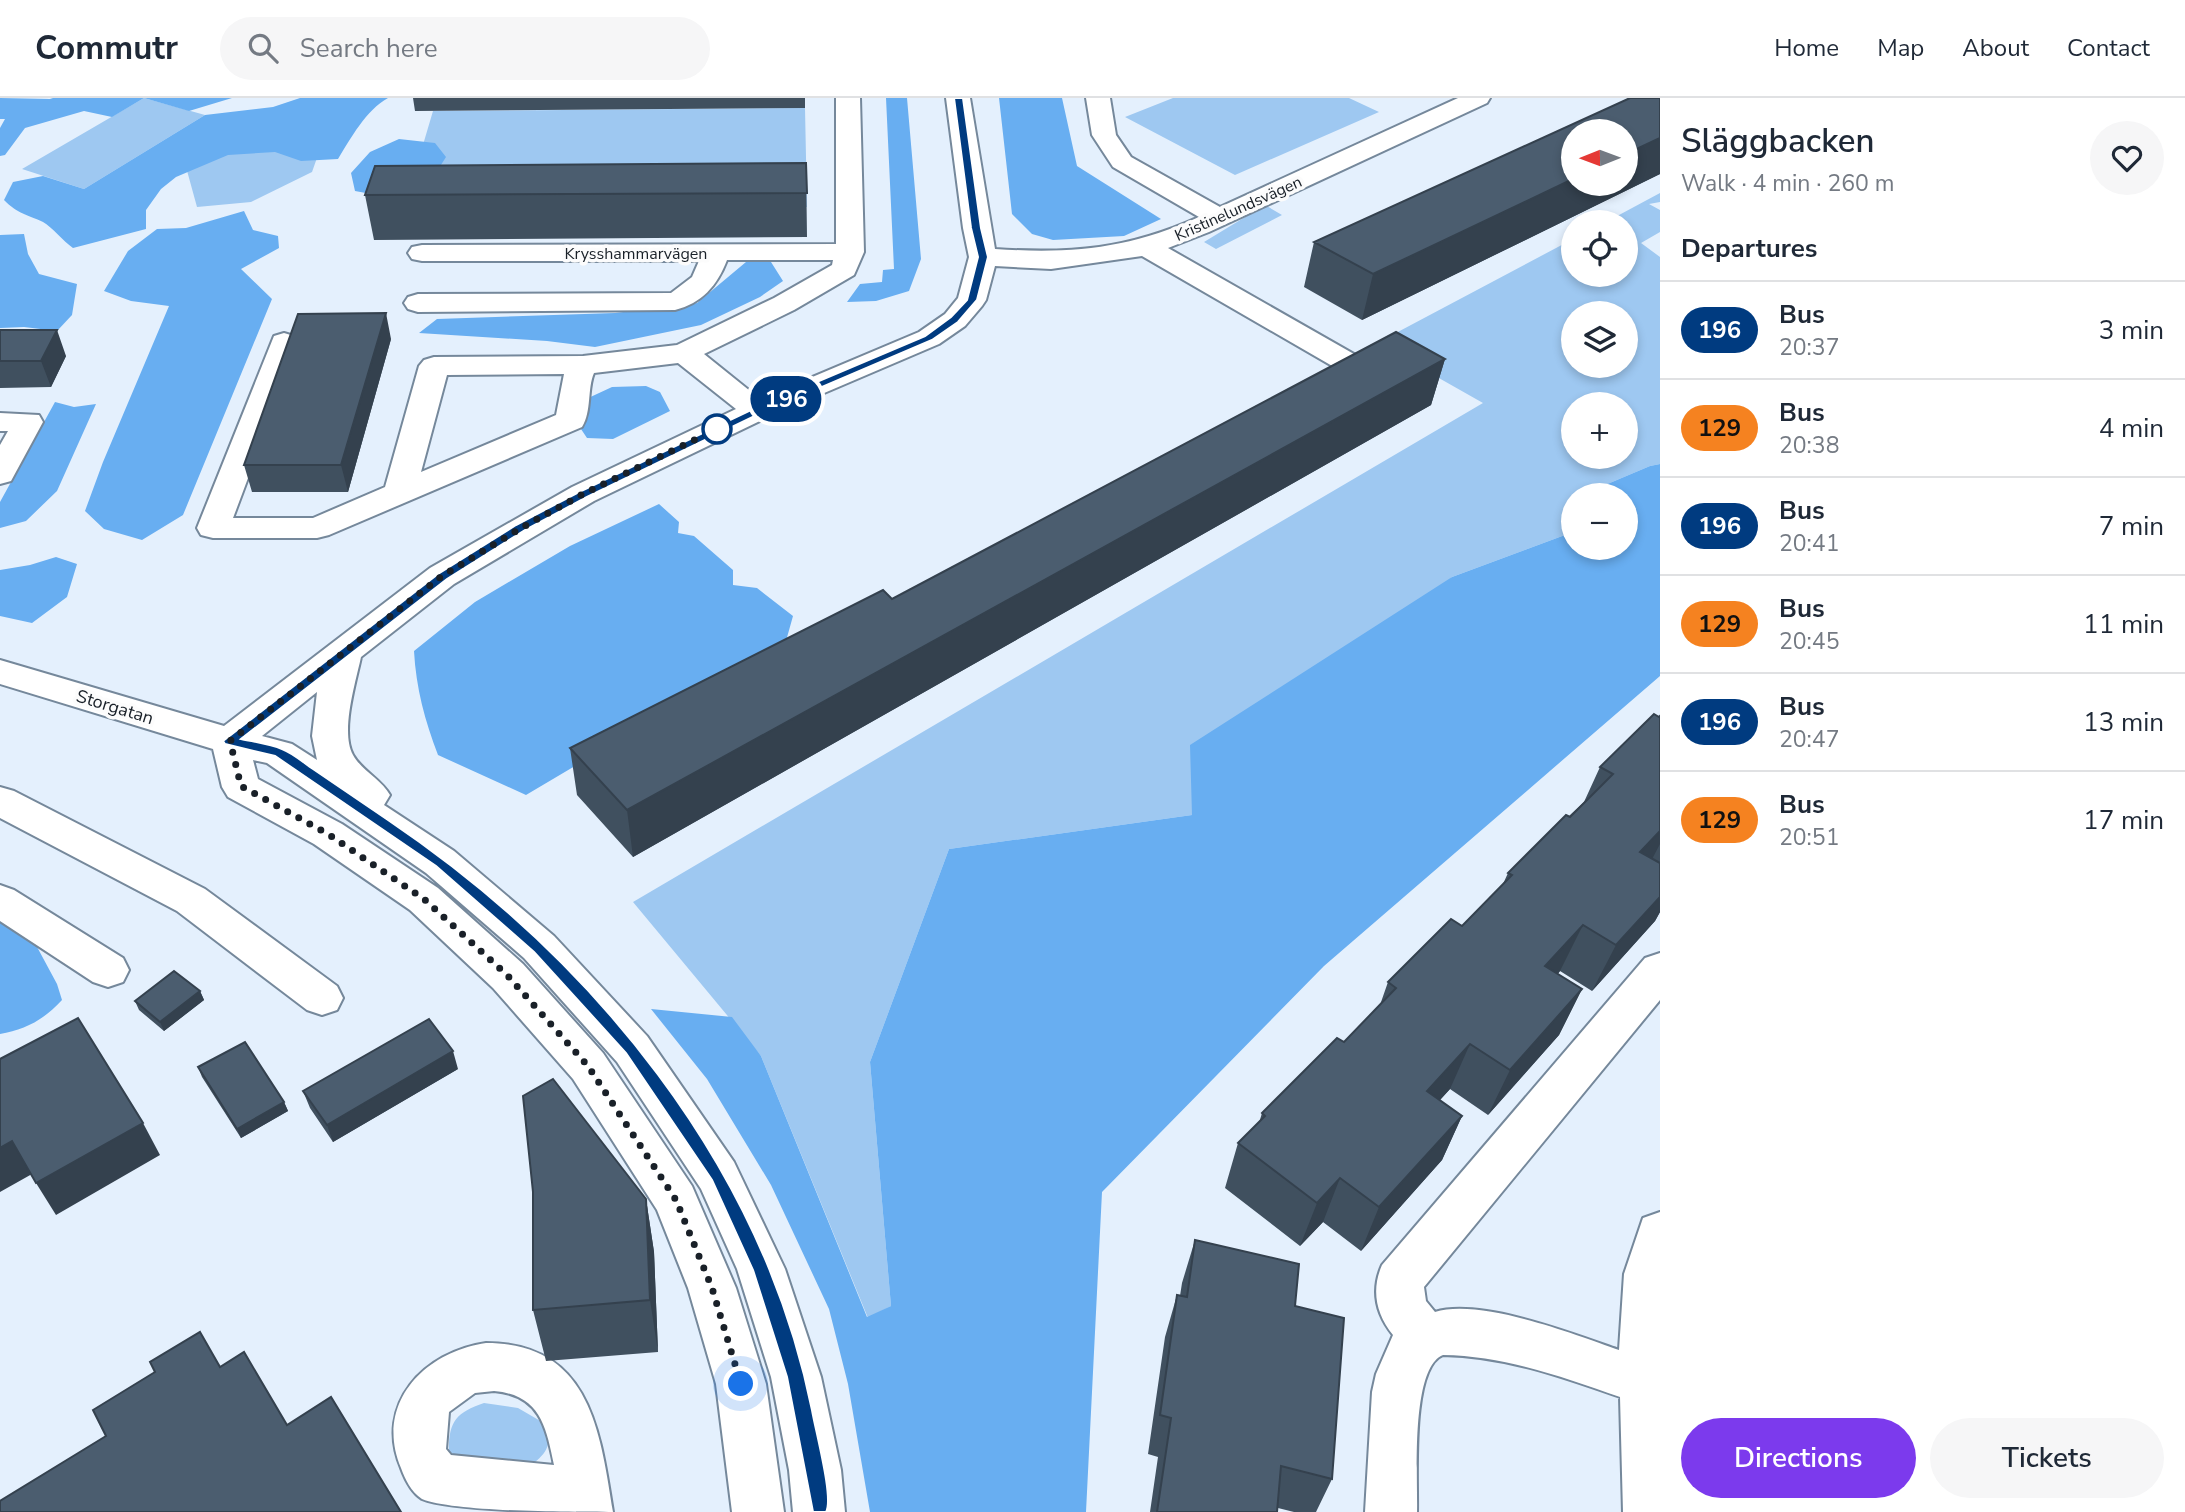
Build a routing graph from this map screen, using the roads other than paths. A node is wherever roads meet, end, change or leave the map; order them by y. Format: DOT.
graph roads {
  1 [pos="848,98"];
  2 [pos="958,98"];
  3 [pos="1098,98"];
  4 [pos="1478,98"];
  5 [pos="1219,217"];
  6 [pos="1146,247"];
  7 [pos="716,252"];
  8 [pos="850,252"];
  9 [pos="422,253"];
  10 [pos="983,257"];
  11 [pos="418,303"];
  12 [pos="284,342"];
  13 [pos="684,353"];
  14 [pos="583,365"];
  15 [pos="1364,372"];
  16 [pos="757,411"];
  17 [pos="0,422"];
  18 [pos="0,474"];
  19 [pos="399,495"];
  20 [pos="345,651"];
  21 [pos="0,672"];
  22 [pos="230,741"];
  23 [pos="0,801"];
  24 [pos="440,862"];
  25 [pos="0,901"];
  26 [pos="107,970"];
  27 [pos="1660,970"];
  28 [pos="322,998"];
  29 [pos="1660,1233"];
  30 [pos="1425,1337"];
  31 [pos="1646,1383"];
  32 [pos="758,1512"];
  33 [pos="819,1512"];
  34 [pos="1391,1512"];
  35 [pos="1648,1512"];
  1 -- 8 [label="street"];
  2 -- 10 [label="street"];
  3 -- 5 [label="street"];
  4 -- 5 [label="street, Kristinelundsvägen"];
  5 -- 6 [label="street, Kristinelundsvägen"];
  6 -- 10 [label="street, Kristinelundsvägen"];
  6 -- 15 [label="street"];
  7 -- 8 [label="street, Krysshammarvägen"];
  7 -- 9 [label="street, Krysshammarvägen"];
  7 -- 11 [label="street"];
  8 -- 13 [label="street"];
  10 -- 16 [label="street"];
  12 -- 19 [label="street"];
  13 -- 14 [label="street"];
  13 -- 16 [label="street"];
  14 -- 19 [label="street"];
  14 -- 19 [label="street"];
  16 -- 20 [label="street"];
  17 -- 18 [label="street"];
  20 -- 22 [label="street"];
  20 -- 24 [label="street, Storgatan"];
  21 -- 22 [label="street, Storgatan"];
  22 -- 24 [label="street, Storgatan"];
  22 -- 32 [label="street"];
  23 -- 28 [label="street"];
  24 -- 33 [label="street, Storgatan"];
  25 -- 26 [label="street"];
  27 -- 30 [label="street"];
  29 -- 31 [label="street"];
  30 -- 31 [label="street"];
  30 -- 34 [label="street"];
  31 -- 35 [label="street"];
}
